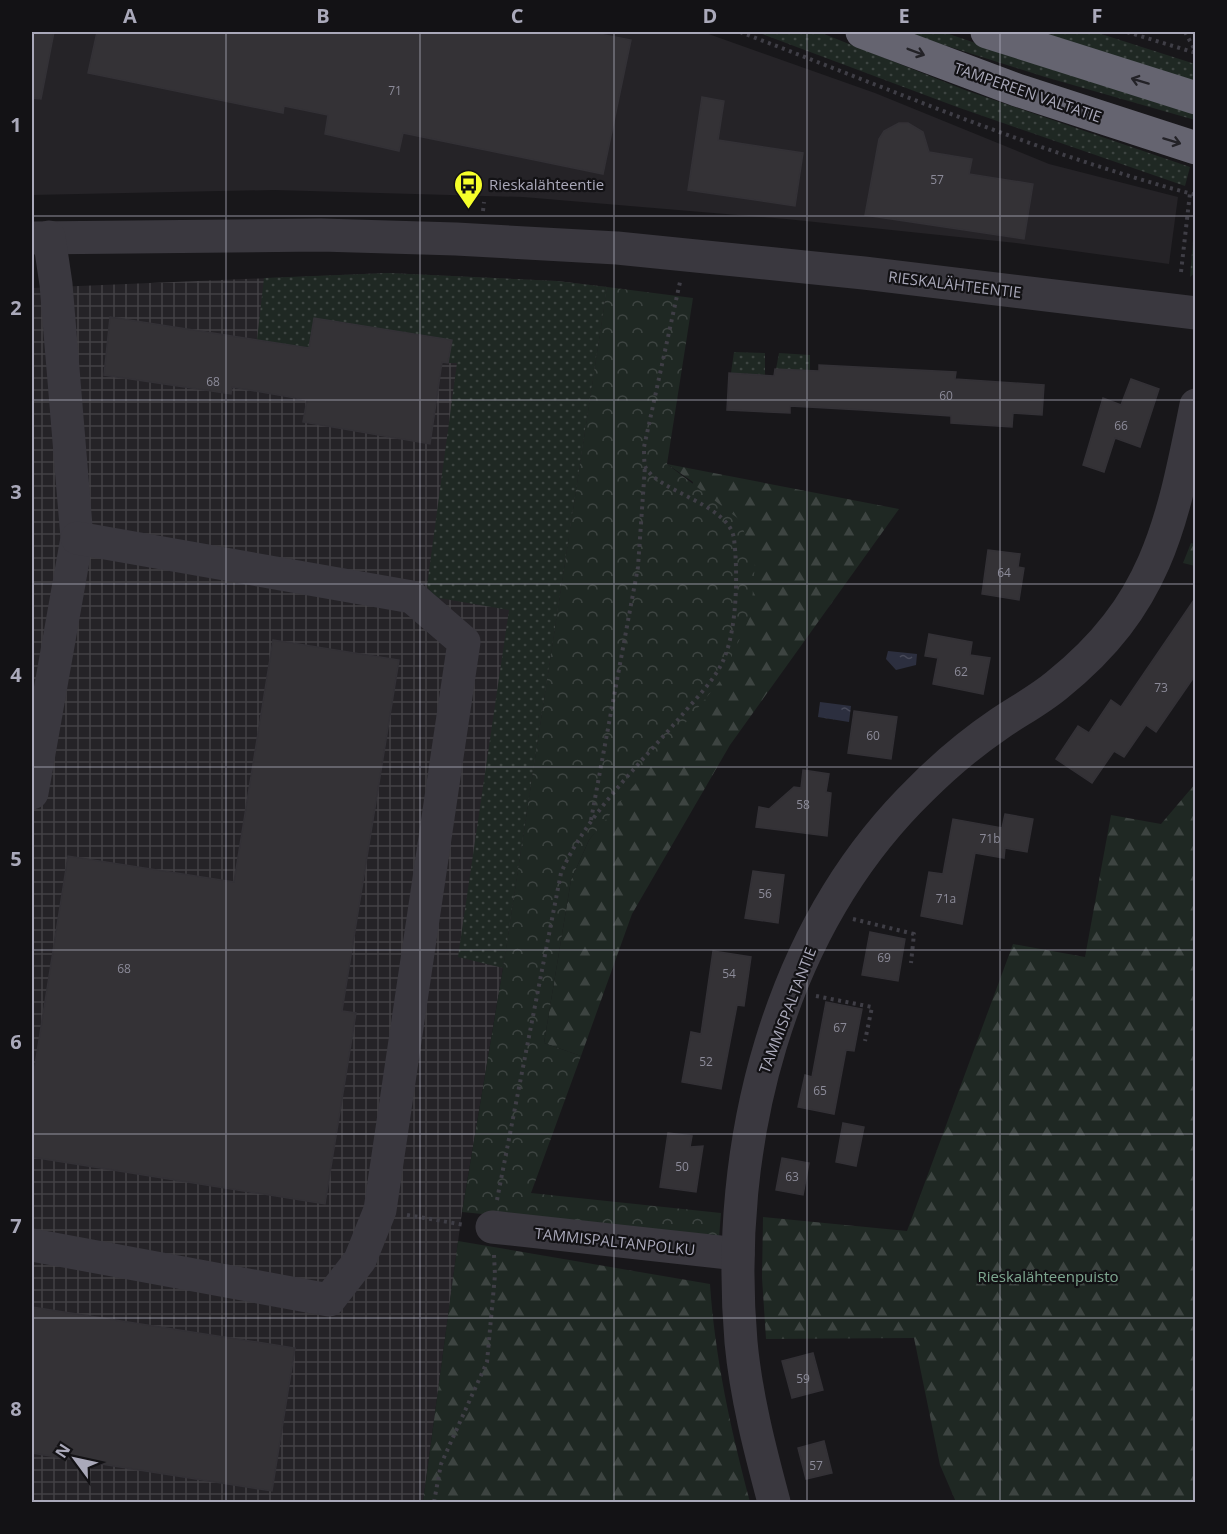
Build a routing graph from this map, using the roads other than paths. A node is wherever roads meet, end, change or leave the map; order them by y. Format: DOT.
graph roads {
  1 [pos="862,32"];
  2 [pos="987,32"];
  3 [pos="1196,98"];
  4 [pos="1196,148"];
  5 [pos="40,238"];
  6 [pos="1196,314"];
  7 [pos="1196,405"];
  8 [pos="77,538"];
  9 [pos="32,793"];
  10 [pos="492,1227"];
  11 [pos="32,1245"];
  12 [pos="738,1254"];
  13 [pos="774,1503"];
  1 -- 4 [label="highway, TAMPEREEN VALTATIE, one-way"];
  3 -- 2 [label="highway, one-way"];
  5 -- 6 [label="street, RIESKALÄHTEENTIE"];
  5 -- 8 [label="street"];
  7 -- 12 [label="street, TAMMISPALTANTIE"];
  8 -- 9 [label="street"];
  8 -- 11 [label="street"];
  10 -- 12 [label="street, TAMMISPALTANPOLKU"];
  12 -- 13 [label="street, TAMMISPALTANTIE"];
}
